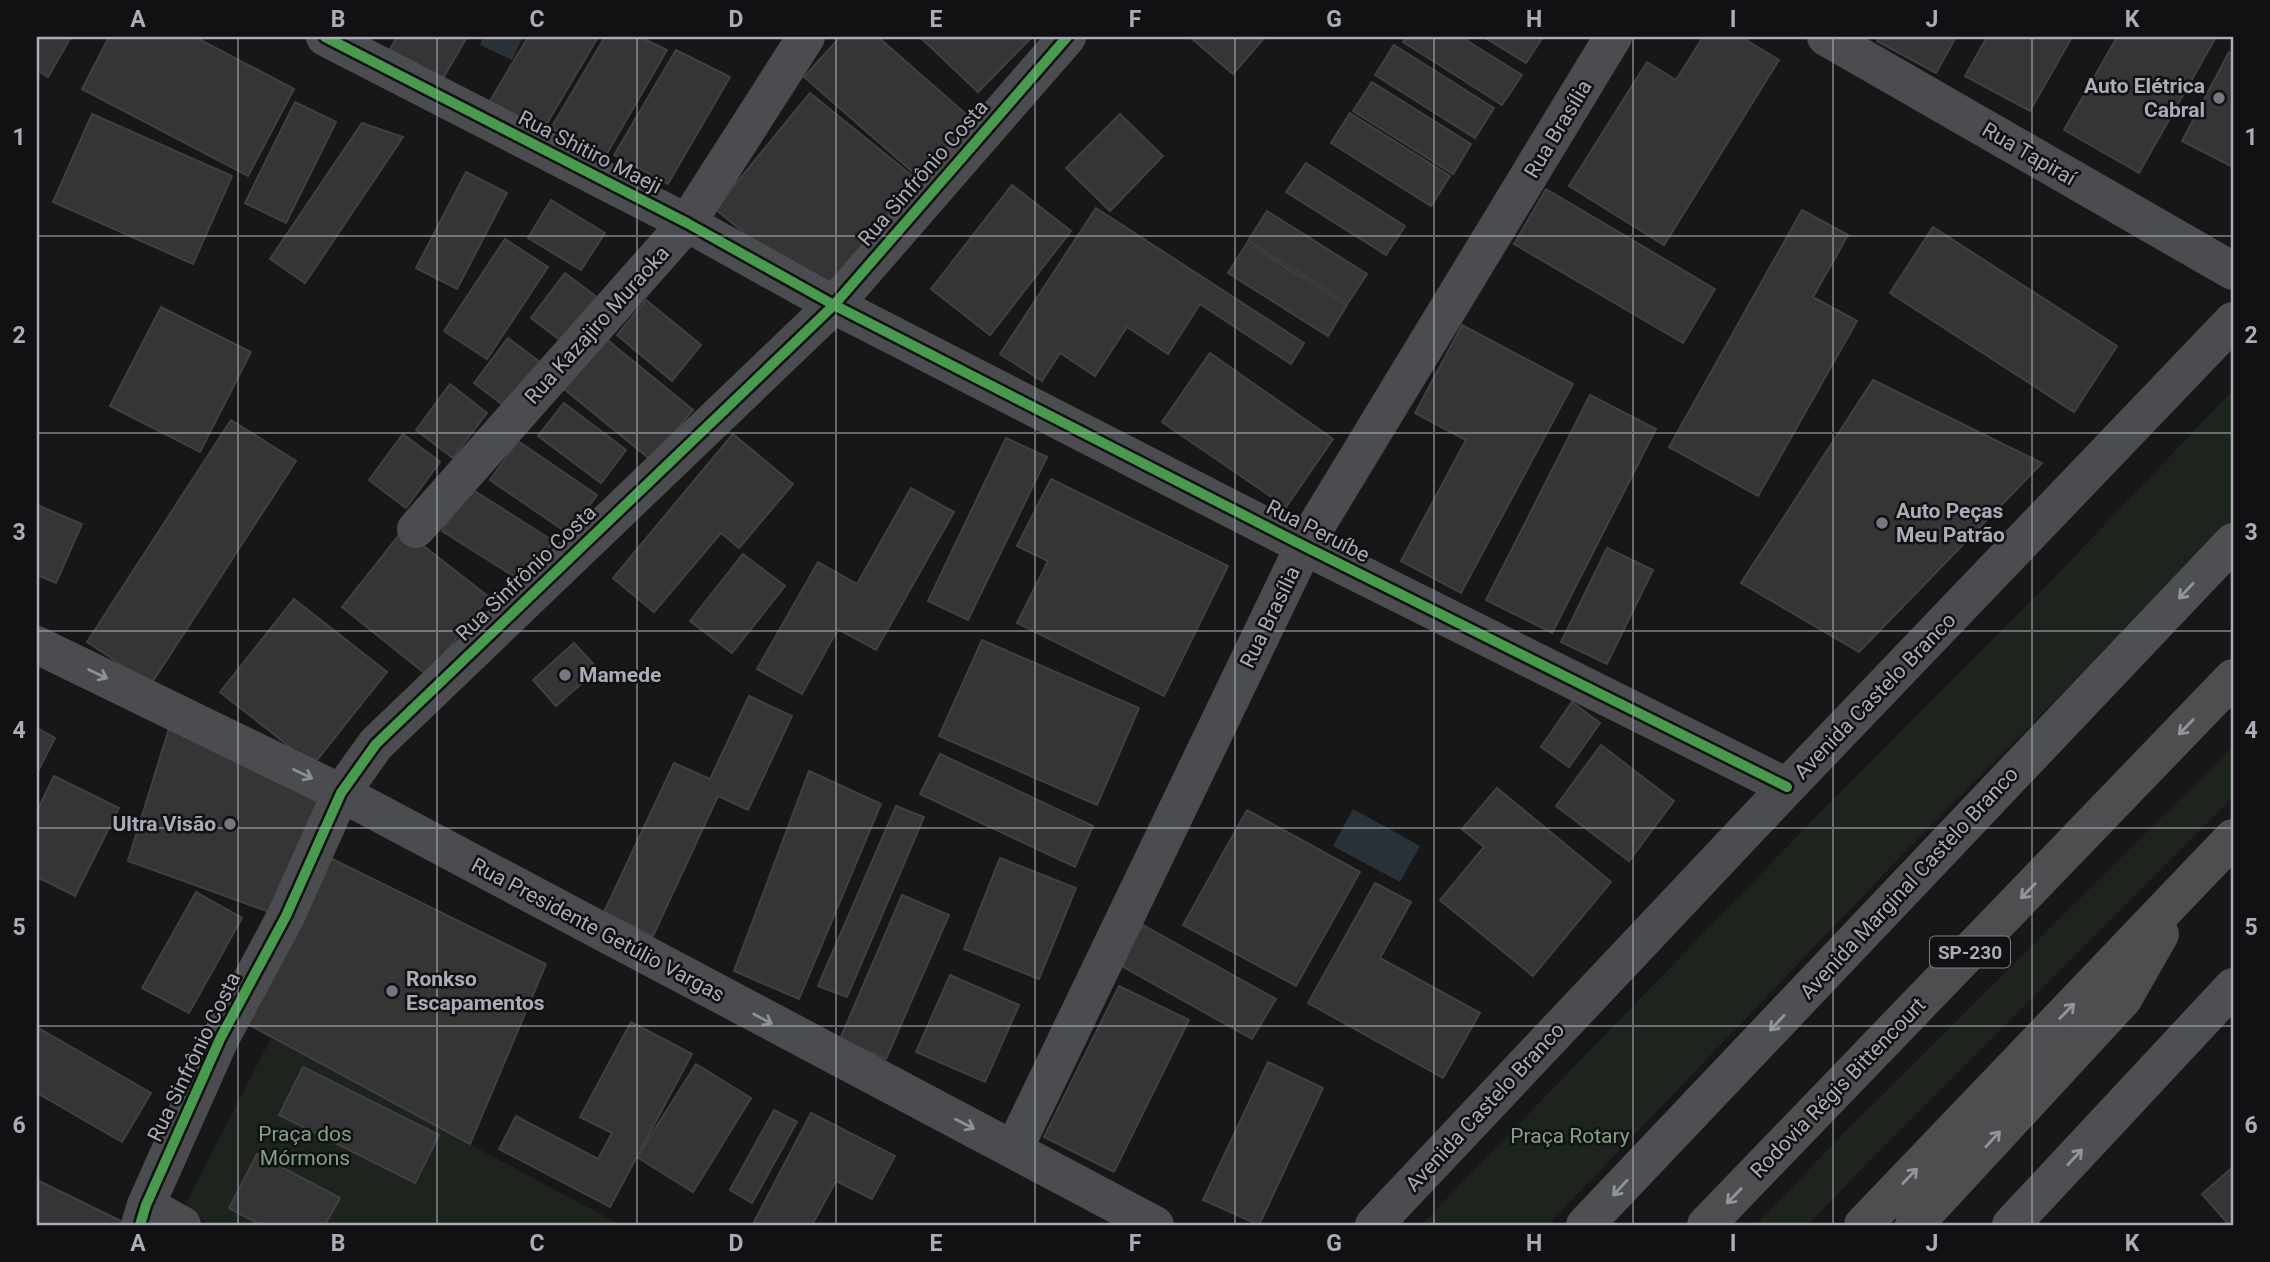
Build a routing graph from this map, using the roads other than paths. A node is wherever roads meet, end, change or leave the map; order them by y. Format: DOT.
graph roads {
  1 [pos="325,37"];
  2 [pos="806,37"];
  3 [pos="1067,37"];
  4 [pos="1613,37"];
  5 [pos="1826,37"];
  6 [pos="373,48"];
  7 [pos="687,223"];
  8 [pos="2233,271"];
  9 [pos="834,305"];
  10 [pos="2233,321"];
  11 [pos="416,529"];
  12 [pos="2233,541"];
  13 [pos="1304,546"];
  14 [pos="37,645"];
  15 [pos="2233,678"];
  16 [pos="1787,787"];
  17 [pos="341,793"];
  18 [pos="2233,838"];
  19 [pos="2187,885"];
  20 [pos="2233,987"];
  21 [pos="1014,1149"];
  22 [pos="143,1215"];
  23 [pos="182,1225"];
  24 [pos="1155,1225"];
  25 [pos="1374,1225"];
  26 [pos="1585,1225"];
  27 [pos="1706,1225"];
  28 [pos="1863,1225"];
  29 [pos="1914,1225"];
  30 [pos="2011,1225"];
  1 -- 6 [label="street, Rua Shitiro Maeji"];
  2 -- 7 [label="street, Rua Kazajiro Muraoka"];
  3 -- 9 [label="street, Rua Sinfrônio Costa"];
  4 -- 13 [label="street, Rua Brasília"];
  5 -- 8 [label="street, Rua Tapiraí"];
  6 -- 7 [label="street, Rua Shitiro Maeji"];
  7 -- 9 [label="street, Rua Shitiro Maeji"];
  7 -- 11 [label="street, Rua Kazajiro Muraoka"];
  9 -- 13 [label="street, Rua Peruíbe"];
  9 -- 17 [label="street, Rua Sinfrônio Costa"];
  10 -- 16 [label="street, Avenida Castelo Branco"];
  12 -- 26 [label="main road, Avenida Marginal Castelo Branco, one-way"];
  13 -- 16 [label="street, Rua Peruíbe"];
  13 -- 21 [label="street, Rua Brasília"];
  14 -- 17 [label="street, Rua Presidente Getúlio Vargas, one-way"];
  15 -- 27 [label="highway, Rodovia Régis Bittencourt / SP-230, one-way"];
  16 -- 25 [label="street, Avenida Castelo Branco"];
  17 -- 21 [label="street, Rua Presidente Getúlio Vargas, one-way"];
  17 -- 22 [label="street, Rua Sinfrônio Costa"];
  18 -- 19 [label="highway"];
  28 -- 19 [label="highway, one-way"];
  29 -- 19 [label="highway, one-way"];
  30 -- 20 [label="main road, one-way"];
  21 -- 24 [label="street, Rua Presidente Getúlio Vargas"];
  22 -- 23 [label="street"];
}
